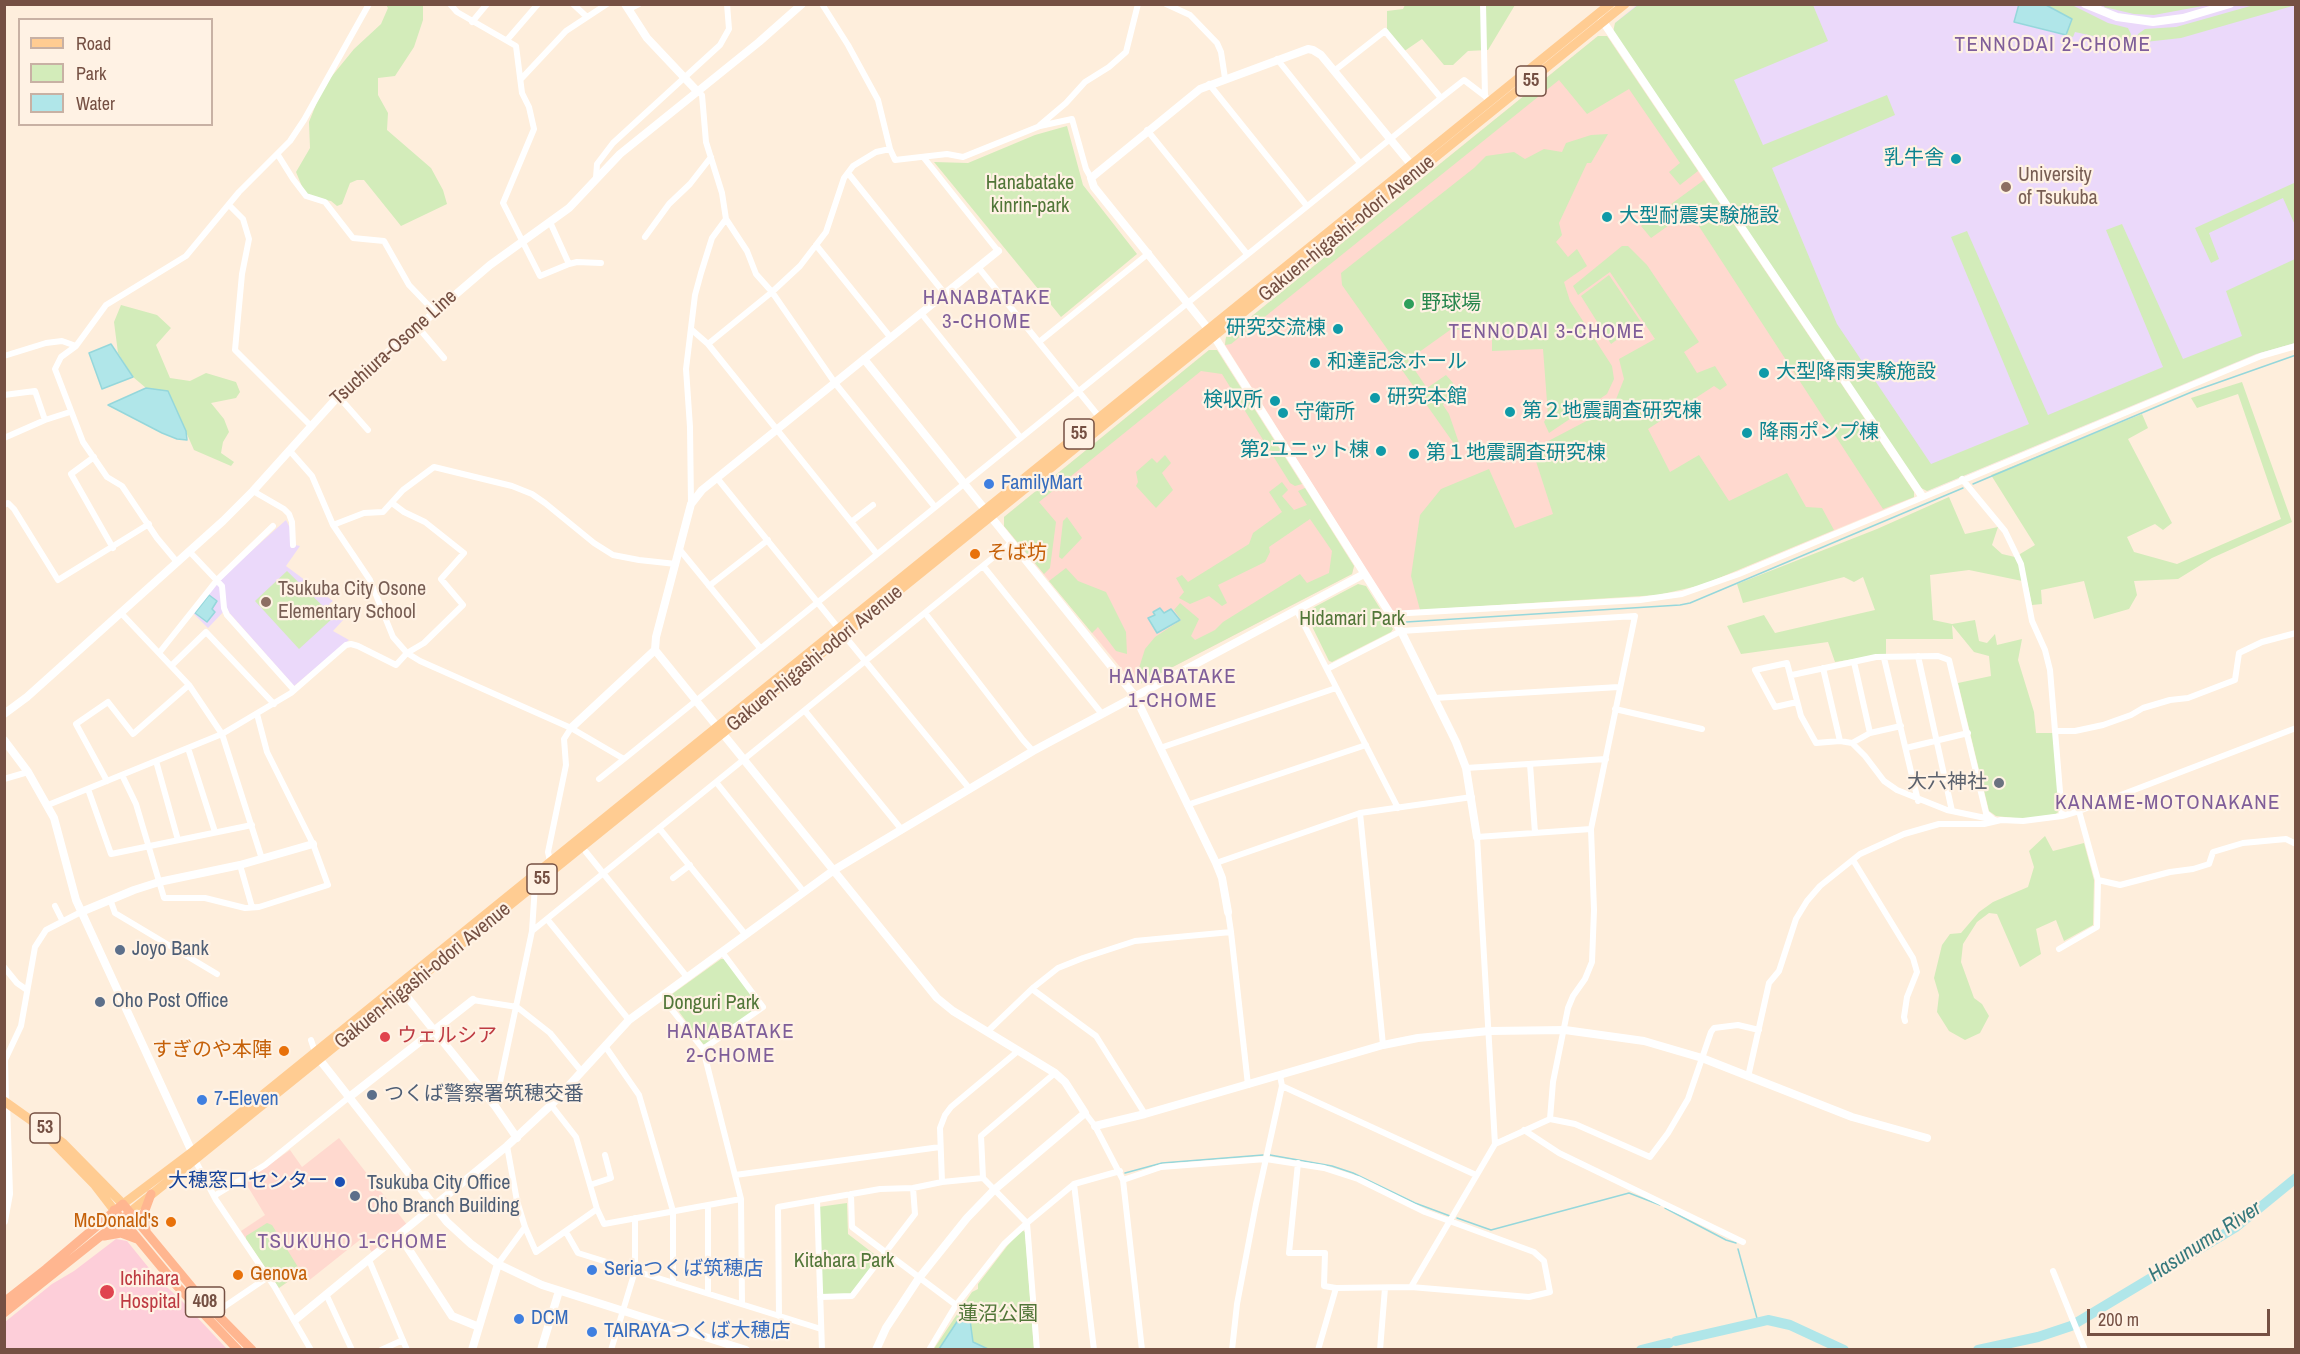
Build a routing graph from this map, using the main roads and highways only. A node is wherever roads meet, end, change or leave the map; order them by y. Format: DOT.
graph roads {
  1 [pos="802,4"];
  2 [pos="1610,4"];
  3 [pos="1625,4"];
  4 [pos="1600,19"];
  5 [pos="1414,169"];
  6 [pos="4,714"];
  7 [pos="721,729"];
  8 [pos="316,1056"];
  9 [pos="5,1101"];
  10 [pos="194,1156"];
  11 [pos="151,1194"];
  12 [pos="123,1204"];
  13 [pos="114,1210"];
  14 [pos="130,1212"];
  15 [pos="122,1219"];
  16 [pos="147,1233"];
  17 [pos="100,1238"];
  18 [pos="139,1240"];
  19 [pos="4,1302"];
  20 [pos="4,1313"];
  21 [pos="238,1350"];
  22 [pos="252,1350"];
  1 -- 6 [label="main road, Tsuchiura-Osone Line"];
  2 -- 4 [label="main road, 55"];
  3 -- 4 [label="main road, Gakuen-higashi-odori Avenue / 55"];
  4 -- 5 [label="main road, Gakuen-higashi-odori Avenue / 55"];
  4 -- 5 [label="main road, Gakuen-higashi-odori Avenue / 55"];
  5 -- 7 [label="main road, Gakuen-higashi-odori Avenue / 55"];
  7 -- 8 [label="main road, Gakuen-higashi-odori Avenue / 55"];
  7 -- 8 [label="main road, Gakuen-higashi-odori Avenue / 55"];
  8 -- 10 [label="main road, Gakuen-higashi-odori Avenue / 55"];
  9 -- 12 [label="main road, 53"];
  9 -- 13 [label="main road, 53"];
  10 -- 11 [label="main road, Gakuen-higashi-odori Avenue / 55"];
  10 -- 12 [label="main road, Gakuen-higashi-odori Avenue / 55"];
  11 -- 14 [label="main road, Gakuen-higashi-odori Avenue / 55"];
  11 -- 16 [label="highway"];
  12 -- 13 [label="highway, Gakuen-higashi-odori Avenue"];
  12 -- 14 [label="highway, 408"];
  13 -- 15 [label="highway, 408"];
  13 -- 19 [label="highway, Gakuen-higashi-odori Avenue"];
  14 -- 15 [label="highway, Gakuen-higashi-odori Avenue"];
  14 -- 16 [label="highway, 408"];
  15 -- 17 [label="highway, Gakuen-higashi-odori Avenue"];
  15 -- 18 [label="highway, 408"];
  16 -- 22 [label="highway, 408"];
  17 -- 18 [label="highway"];
  17 -- 20 [label="highway, Gakuen-higashi-odori Avenue"];
  18 -- 21 [label="highway, 408"];
}
